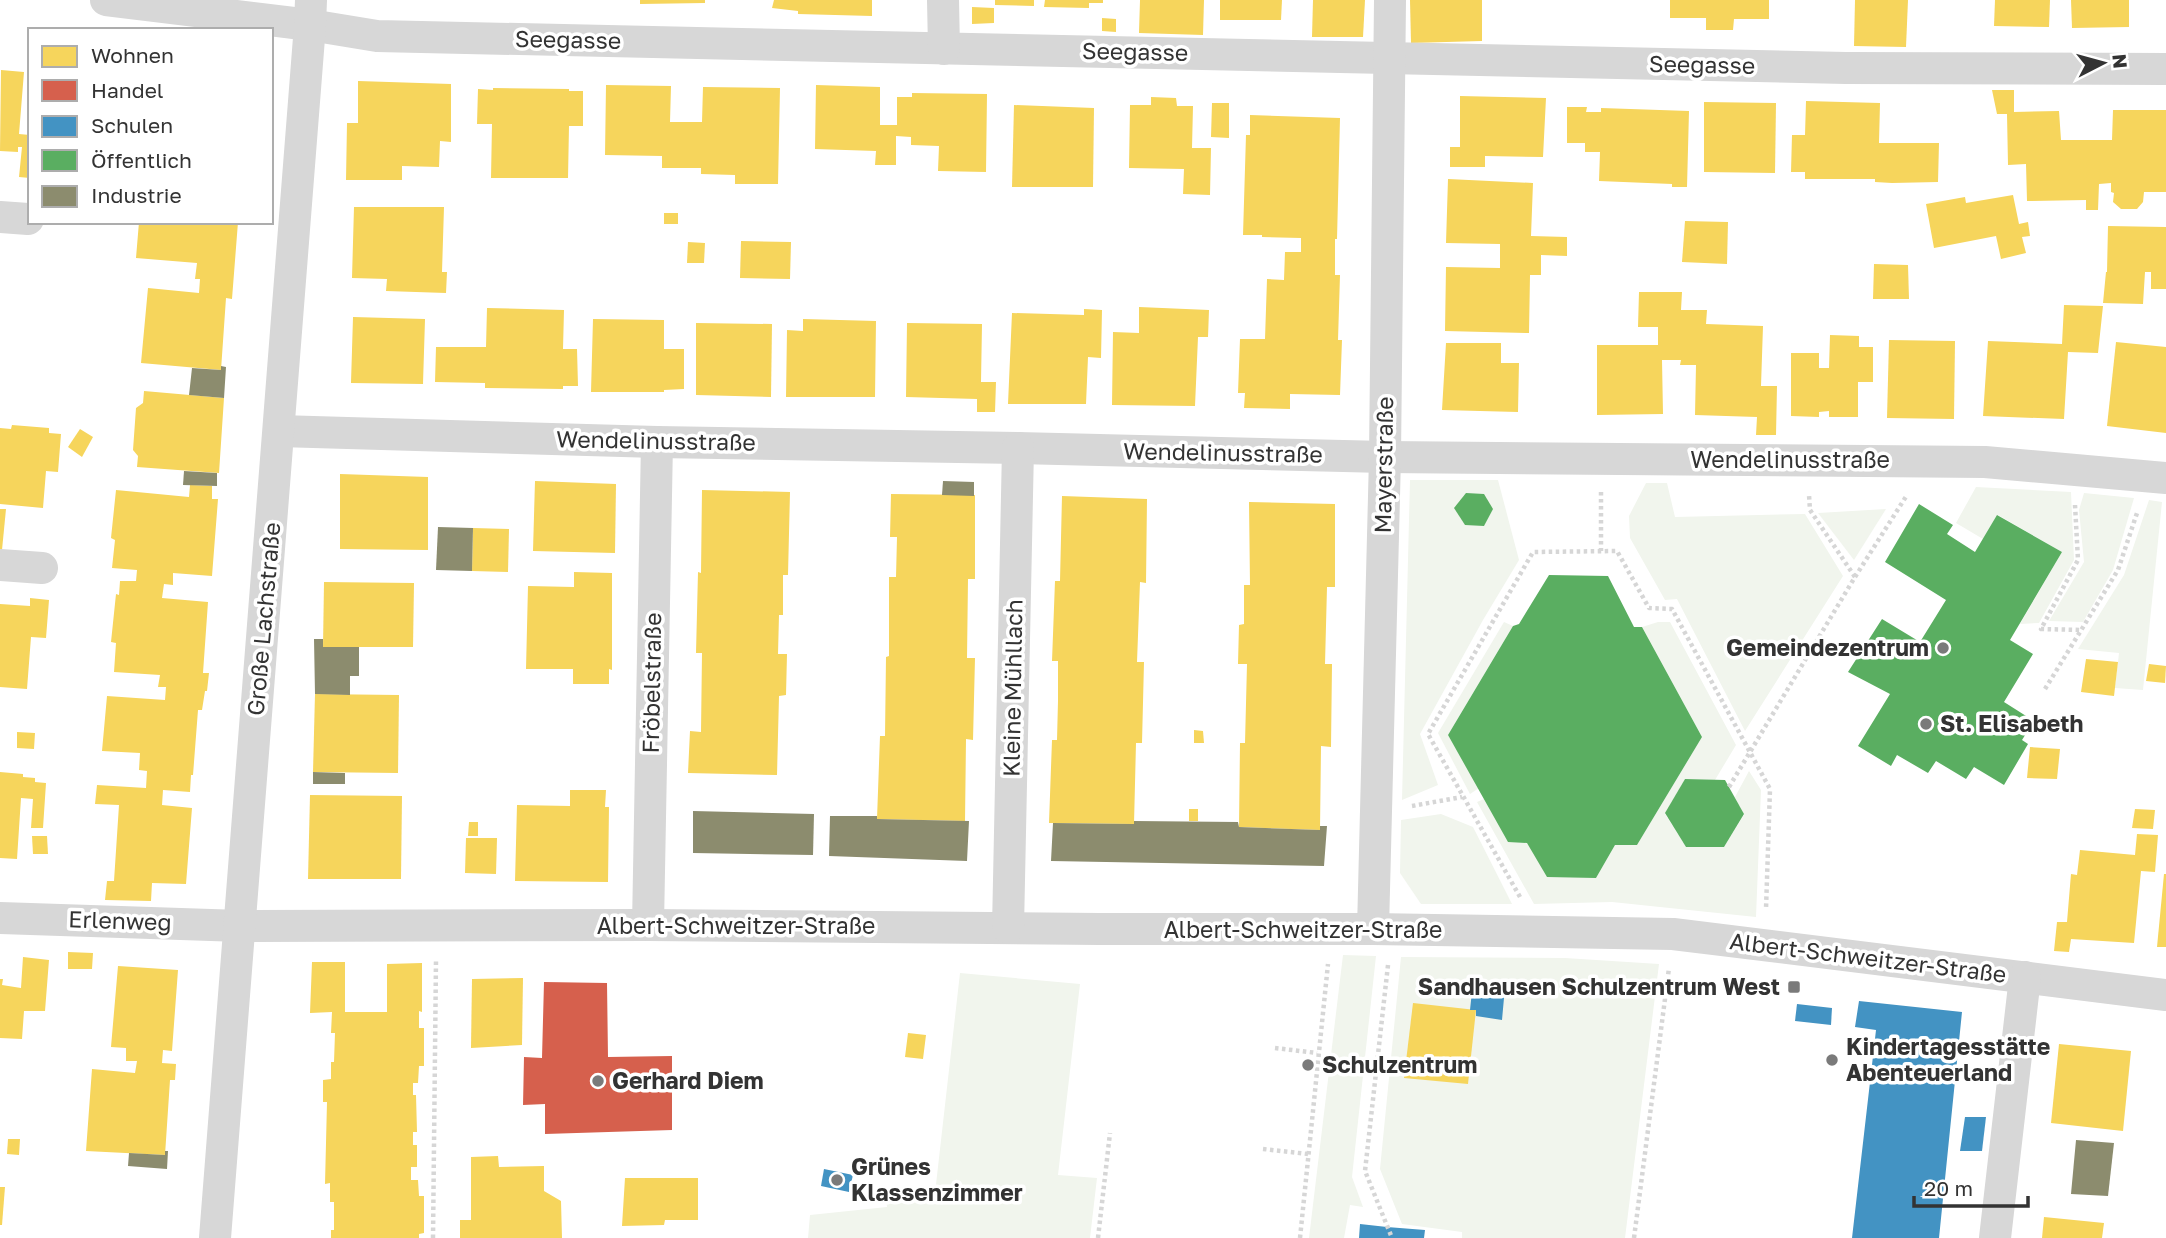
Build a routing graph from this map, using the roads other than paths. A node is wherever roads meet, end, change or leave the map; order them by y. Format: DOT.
graph roads {
  1 [pos="106,0"];
  2 [pos="943,0"];
  3 [pos="1390,0"];
  4 [pos="311,13"];
  5 [pos="944,48"];
  6 [pos="1391,58"];
  7 [pos="2166,69"];
  8 [pos="279,431"];
  9 [pos="657,442"];
  10 [pos="1018,448"];
  11 [pos="1385,457"];
  12 [pos="2157,477"];
  13 [pos="0,565"];
  14 [pos="42,568"];
  15 [pos="0,918"];
  16 [pos="648,925"];
  17 [pos="241,926"];
  18 [pos="1008,928"];
  19 [pos="1383,929"];
  20 [pos="2025,977"];
  21 [pos="2166,995"];
  22 [pos="215,1238"];
  23 [pos="1995,1238"];
  1 -- 4 [label="street, Seegasse"];
  2 -- 5 [label="street"];
  3 -- 6 [label="street, Mayerstraße"];
  4 -- 5 [label="street, Seegasse"];
  4 -- 8 [label="street, Große Lachstraße"];
  5 -- 6 [label="street, Seegasse"];
  6 -- 7 [label="street, Seegasse"];
  6 -- 11 [label="street, Mayerstraße"];
  8 -- 9 [label="street, Wendelinusstraße"];
  8 -- 17 [label="street, Große Lachstraße"];
  9 -- 10 [label="street, Wendelinusstraße"];
  9 -- 16 [label="street, Fröbelstraße"];
  10 -- 11 [label="street, Wendelinusstraße"];
  10 -- 18 [label="street, Kleine Mühllach"];
  11 -- 12 [label="street, Wendelinusstraße"];
  11 -- 19 [label="street, Mayerstraße"];
  13 -- 14 [label="street"];
  15 -- 17 [label="street, Erlenweg"];
  16 -- 17 [label="street, Albert-Schweitzer-Straße"];
  16 -- 18 [label="street, Albert-Schweitzer-Straße"];
  17 -- 22 [label="street, Große Lachstraße"];
  18 -- 19 [label="street, Albert-Schweitzer-Straße"];
  19 -- 20 [label="street, Albert-Schweitzer-Straße"];
  20 -- 21 [label="street, Albert-Schweitzer-Straße"];
  20 -- 23 [label="street"];
}
